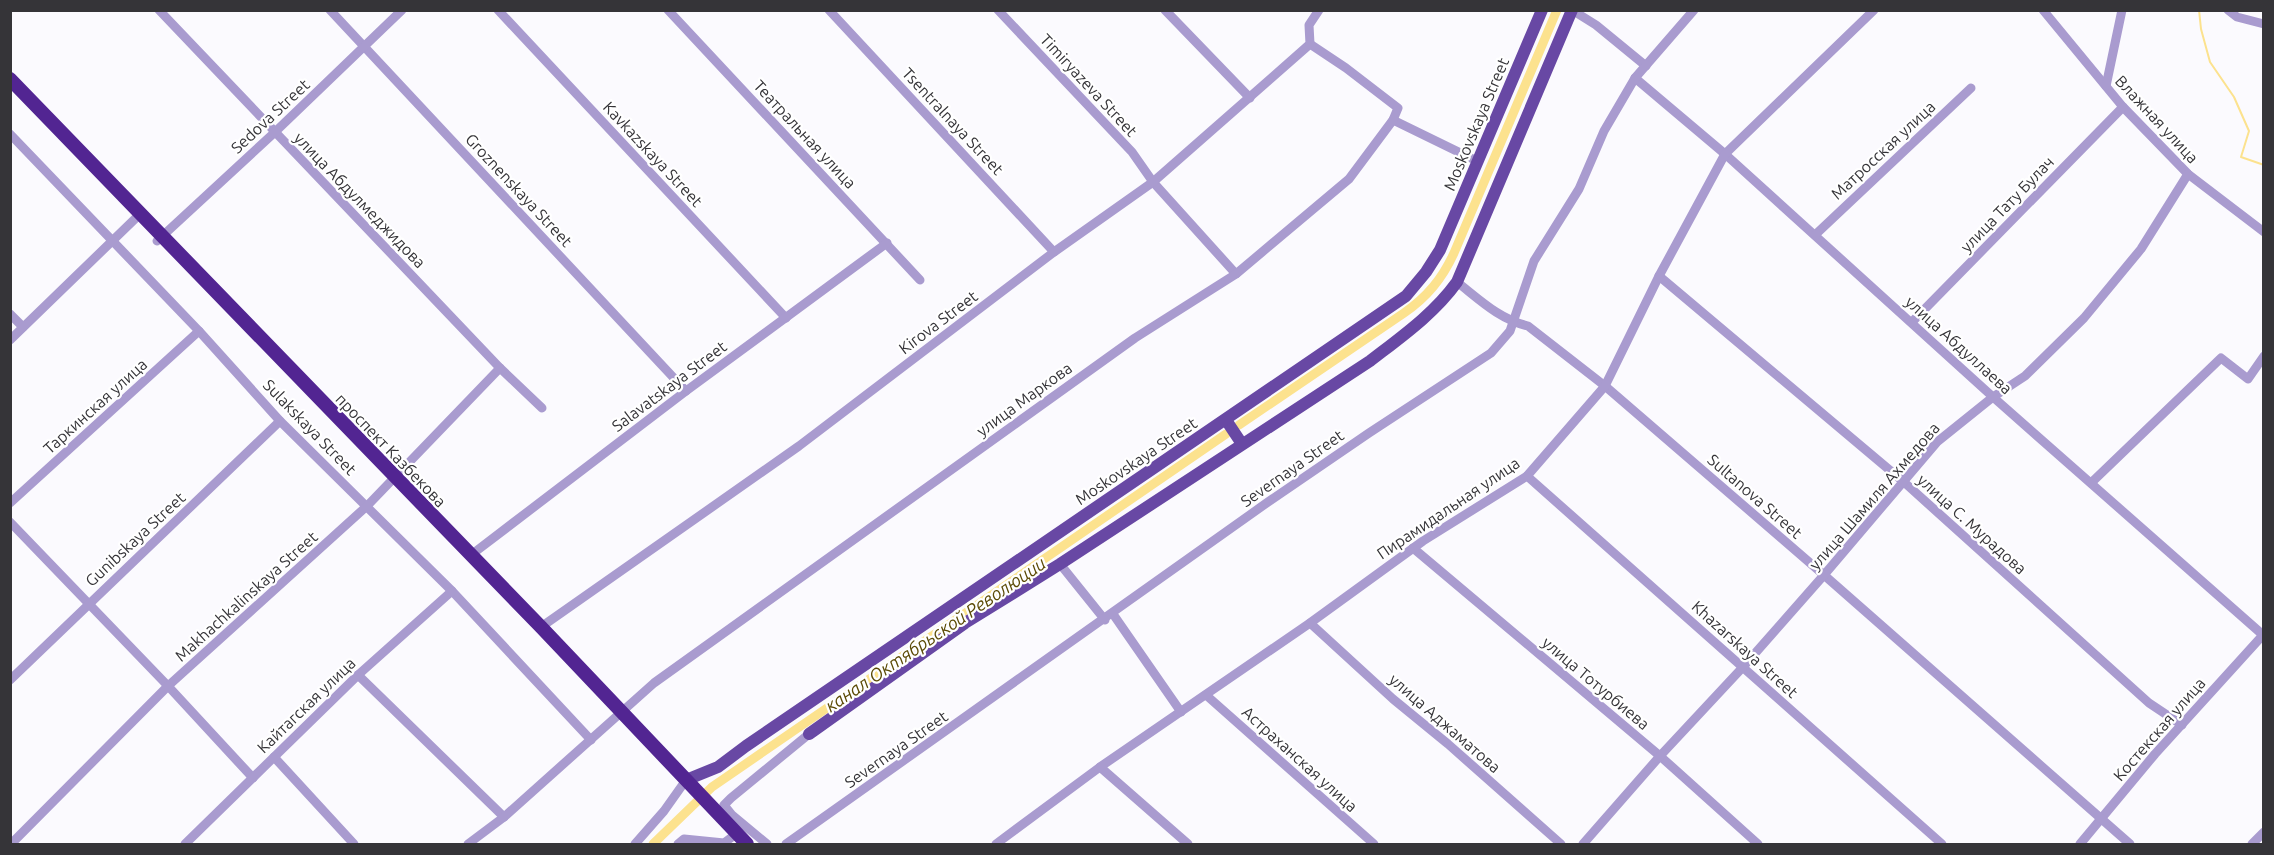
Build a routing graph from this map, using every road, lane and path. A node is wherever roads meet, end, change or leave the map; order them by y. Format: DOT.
graph roads {
  1 [pos="159,10"];
  2 [pos="330,10"];
  3 [pos="402,10"];
  4 [pos="498,10"];
  5 [pos="668,10"];
  6 [pos="829,10"];
  7 [pos="998,10"];
  8 [pos="1165,10"];
  9 [pos="1319,10"];
  10 [pos="1542,10"];
  11 [pos="1572,10"];
  12 [pos="1694,10"];
  13 [pos="1874,10"];
  14 [pos="2043,10"];
  15 [pos="2122,10"];
  16 [pos="2228,10"];
  17 [pos="2264,24"];
  18 [pos="1310,44"];
  19 [pos="364,46"];
  20 [pos="1646,66"];
  21 [pos="1635,78"];
  22 [pos="10,79"];
  23 [pos="2106,86"];
  24 [pos="1971,88"];
  25 [pos="10,89"];
  26 [pos="1250,98"];
  27 [pos="2123,107"];
  28 [pos="1393,120"];
  29 [pos="274,133"];
  30 [pos="10,134"];
  31 [pos="1725,154"];
  32 [pos="1477,161"];
  33 [pos="2188,174"];
  34 [pos="1154,182"];
  35 [pos="138,216"];
  36 [pos="2264,232"];
  37 [pos="1815,235"];
  38 [pos="160,239"];
  39 [pos="113,240"];
  40 [pos="887,243"];
  41 [pos="1054,252"];
  42 [pos="1236,274"];
  43 [pos="1659,276"];
  44 [pos="920,280"];
  45 [pos="1457,282"];
  46 [pos="10,314"];
  47 [pos="786,318"];
  48 [pos="1513,322"];
  49 [pos="1912,322"];
  50 [pos="23,327"];
  51 [pos="199,331"];
  52 [pos="10,340"];
  53 [pos="2264,356"];
  54 [pos="500,368"];
  55 [pos="1605,386"];
  56 [pos="686,391"];
  57 [pos="1993,397"];
  58 [pos="542,408"];
  59 [pos="1226,420"];
  60 [pos="280,421"];
  61 [pos="1242,444"];
  62 [pos="1527,476"];
  63 [pos="392,479"];
  64 [pos="1905,483"];
  65 [pos="2091,483"];
  66 [pos="10,503"];
  67 [pos="367,506"];
  68 [pos="10,522"];
  69 [pos="1413,548"];
  70 [pos="471,555"];
  71 [pos="1060,564"];
  72 [pos="1824,575"];
  73 [pos="452,591"];
  74 [pos="88,603"];
  75 [pos="1109,617"];
  76 [pos="1310,623"];
  77 [pos="541,627"];
  78 [pos="2263,635"];
  79 [pos="1743,667"];
  80 [pos="358,675"];
  81 [pos="10,680"];
  82 [pos="168,686"];
  83 [pos="1206,695"];
  84 [pos="1181,712"];
  85 [pos="619,715"];
  86 [pos="2182,725"];
  87 [pos="809,734"];
  88 [pos="591,740"];
  89 [pos="1660,756"];
  90 [pos="274,757"];
  91 [pos="1100,767"];
  92 [pos="253,778"];
  93 [pos="688,787"];
  94 [pos="504,817"];
  95 [pos="2102,820"];
  96 [pos="2264,832"];
  97 [pos="734,839"];
  98 [pos="685,842"];
  99 [pos="188,843"];
  100 [pos="11,844"];
  101 [pos="354,844"];
  102 [pos="468,844"];
  103 [pos="635,844"];
  104 [pos="747,844"];
  105 [pos="767,844"];
  106 [pos="786,844"];
  107 [pos="1000,844"];
  108 [pos="1188,844"];
  109 [pos="1374,844"];
  110 [pos="1561,844"];
  111 [pos="1583,844"];
  112 [pos="1758,844"];
  113 [pos="1942,844"];
  114 [pos="2080,844"];
  115 [pos="2130,844"];
  116 [pos="2252,844"];
  1 -- 29 [label="street, улица Абдулмеджидова"];
  2 -- 19 [label="street, Groznenskaya Street"];
  3 -- 19 [label="street, Sedova Street"];
  4 -- 47 [label="street, Kavkazskaya Street"];
  5 -- 40 [label="street, Театральная улица"];
  6 -- 41 [label="street, Tsentralnaya Street"];
  7 -- 34 [label="street, Timiryazeva Street"];
  8 -- 26 [label="street"];
  9 -- 18 [label="street"];
  10 -- 32 [label="main road, Moskovskaya Street"];
  11 -- 20 [label="street"];
  11 -- 45 [label="main road"];
  12 -- 20 [label="street, Severnaya Street"];
  13 -- 31 [label="street, Пирамидальная улица"];
  14 -- 23 [label="street, Влажная улица"];
  15 -- 23 [label="street"];
  16 -- 17 [label="street"];
  18 -- 26 [label="street, Kirova Street"];
  18 -- 28 [label="street"];
  19 -- 29 [label="street, Sedova Street"];
  19 -- 56 [label="street, Groznenskaya Street"];
  20 -- 21 [label="street, Severnaya Street"];
  21 -- 31 [label="street, улица Абдуллаева"];
  21 -- 48 [label="street, Severnaya Street"];
  22 -- 35 [label="highway, проспект Казбекова"];
  23 -- 27 [label="street, Влажная улица"];
  24 -- 37 [label="street, Матросская улица"];
  25 -- 35 [label="highway, проспект Казбекова"];
  26 -- 34 [label="street, Kirova Street"];
  27 -- 33 [label="street, Влажная улица"];
  27 -- 49 [label="street, улица Тату Булач"];
  28 -- 32 [label="street"];
  28 -- 42 [label="street, улица Маркова"];
  29 -- 38 [label="street, Sedova Street"];
  29 -- 54 [label="street, улица Абдулмеджидова"];
  30 -- 39 [label="street, Sulakskaya Street"];
  31 -- 37 [label="street, улица Абдуллаева"];
  31 -- 43 [label="street, Пирамидальная улица"];
  32 -- 59 [label="main road, Moskovskaya Street"];
  33 -- 36 [label="street, Влажная улица"];
  33 -- 57 [label="street, улица Шамиля Ахмедова"];
  34 -- 41 [label="street, Kirova Street"];
  34 -- 42 [label="street, Timiryazeva Street"];
  35 -- 38 [label="highway, проспект Казбекова"];
  35 -- 39 [label="street"];
  37 -- 49 [label="street, улица Абдуллаева"];
  38 -- 63 [label="highway, проспект Казбекова"];
  39 -- 50 [label="street"];
  39 -- 51 [label="street, Sulakskaya Street"];
  40 -- 44 [label="street, Театральная улица"];
  40 -- 47 [label="street, Salavatskaya Street"];
  41 -- 77 [label="street, Kirova Street"];
  42 -- 85 [label="street, улица Маркова"];
  43 -- 55 [label="street, Пирамидальная улица"];
  43 -- 64 [label="street, улица С. Мурадова"];
  45 -- 48 [label="street, Sultanova Street"];
  45 -- 61 [label="main road"];
  46 -- 50 [label="street"];
  47 -- 56 [label="street, Salavatskaya Street"];
  48 -- 55 [label="street, Sultanova Street"];
  48 -- 75 [label="street, Severnaya Street"];
  49 -- 57 [label="street, улица Абдуллаева"];
  50 -- 52 [label="street"];
  51 -- 60 [label="street, Sulakskaya Street"];
  51 -- 66 [label="street, Таркинская улица"];
  53 -- 65 [label="street"];
  54 -- 58 [label="street, улица Абдулмеджидова"];
  54 -- 63 [label="street, Makhachkalinskaya Street"];
  55 -- 62 [label="street, Пирамидальная улица"];
  55 -- 72 [label="street, Sultanova Street"];
  56 -- 70 [label="street, Salavatskaya Street"];
  57 -- 64 [label="street, улица Шамиля Ахмедова"];
  57 -- 65 [label="street, улица Абдуллаева"];
  59 -- 61 [label="main road"];
  59 -- 93 [label="main road, Moskovskaya Street"];
  60 -- 67 [label="street, Sulakskaya Street"];
  60 -- 74 [label="street, Gunibskaya Street"];
  61 -- 71 [label="main road"];
  62 -- 69 [label="street, Пирамидальная улица"];
  62 -- 79 [label="street, Khazarskaya Street"];
  63 -- 67 [label="street, Makhachkalinskaya Street"];
  63 -- 70 [label="highway, проспект Казбекова"];
  63 -- 85 [label="highway, проспект Казбекова"];
  64 -- 72 [label="street, улица Шамиля Ахмедова"];
  64 -- 86 [label="street, улица С. Мурадова"];
  65 -- 78 [label="street, улица Абдуллаева"];
  67 -- 73 [label="street, Sulakskaya Street"];
  67 -- 82 [label="street, Makhachkalinskaya Street"];
  68 -- 74 [label="street"];
  69 -- 76 [label="street, Пирамидальная улица"];
  69 -- 89 [label="street, улица Тотурбиева"];
  70 -- 77 [label="highway, проспект Казбекова"];
  71 -- 75 [label="street"];
  71 -- 87 [label="main road"];
  72 -- 79 [label="street, улица Шамиля Ахмедова"];
  72 -- 95 [label="street, Sultanova Street"];
  73 -- 80 [label="street, Кайтагская улица"];
  73 -- 88 [label="street, Sulakskaya Street"];
  74 -- 81 [label="street, Gunibskaya Street"];
  74 -- 82 [label="street"];
  75 -- 84 [label="street"];
  75 -- 106 [label="street, Severnaya Street"];
  76 -- 83 [label="street, Пирамидальная улица"];
  76 -- 110 [label="street, улица Аджаматова"];
  77 -- 85 [label="highway, проспект Казбекова"];
  78 -- 86 [label="street, Костекская улица"];
  79 -- 89 [label="street, улица Шамиля Ахмедова"];
  79 -- 113 [label="street, Khazarskaya Street"];
  80 -- 90 [label="street, Кайтагская улица"];
  80 -- 94 [label="street"];
  82 -- 92 [label="street"];
  82 -- 100 [label="street, Makhachkalinskaya Street"];
  83 -- 84 [label="street, Пирамидальная улица"];
  83 -- 109 [label="street, Астраханская улица"];
  84 -- 91 [label="street, Пирамидальная улица"];
  85 -- 88 [label="street, улица Маркова"];
  85 -- 93 [label="highway, проспект Казбекова"];
  86 -- 95 [label="street, Костекская улица"];
  87 -- 105 [label="street"];
  88 -- 94 [label="street, улица Маркова"];
  89 -- 111 [label="street, улица Шамиля Ахмедова"];
  89 -- 112 [label="street, улица Тотурбиева"];
  90 -- 92 [label="street, Кайтагская улица"];
  90 -- 101 [label="street"];
  91 -- 107 [label="street, Пирамидальная улица"];
  91 -- 108 [label="street"];
  92 -- 99 [label="street, Кайтагская улица"];
  93 -- 97 [label="highway, проспект Казбекова"];
  93 -- 103 [label="street"];
  94 -- 102 [label="street, улица Маркова"];
  95 -- 114 [label="street, Костекская улица"];
  95 -- 115 [label="street, Sultanova Street"];
  96 -- 116 [label="street"];
  97 -- 98 [label="street"];
  97 -- 104 [label="highway, проспект Казбекова"];
}
